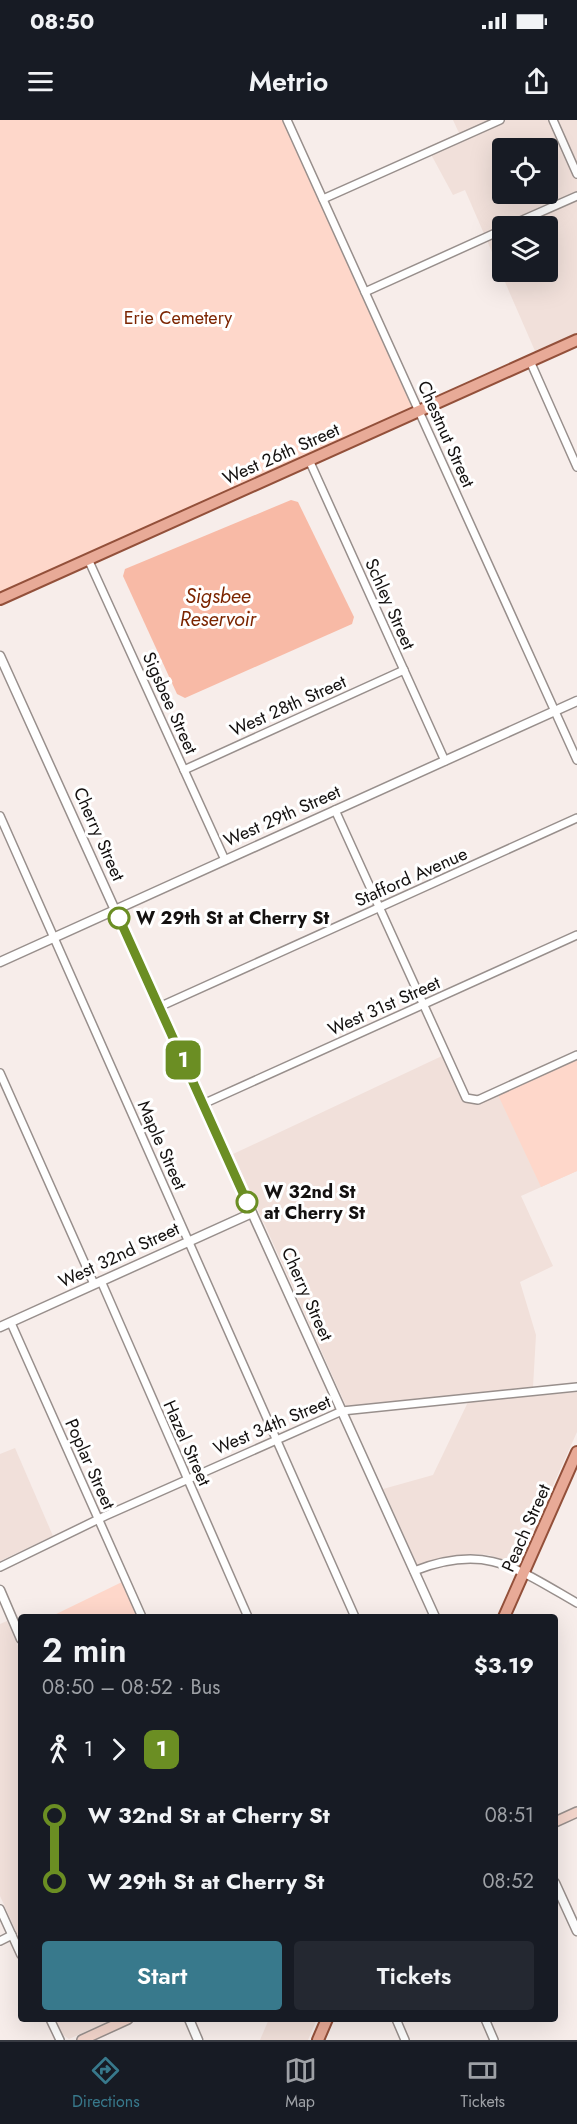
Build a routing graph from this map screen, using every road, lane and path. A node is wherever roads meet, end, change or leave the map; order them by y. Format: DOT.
graph roads {
  1 [pos="287,120"];
  2 [pos="500,120"];
  3 [pos="553,120"];
  4 [pos="577,174"];
  5 [pos="577,196"];
  6 [pos="323,200"];
  7 [pos="532,216"];
  8 [pos="492,235"];
  9 [pos="365,292"];
  10 [pos="577,340"];
  11 [pos="530,361"];
  12 [pos="419,411"];
  13 [pos="309,460"];
  14 [pos="577,466"];
  15 [pos="88,559"];
  16 [pos="0,599"];
  17 [pos="0,656"];
  18 [pos="404,670"];
  19 [pos="577,701"];
  20 [pos="555,711"];
  21 [pos="577,760"];
  22 [pos="445,761"];
  23 [pos="184,770"];
  24 [pos="335,810"];
  25 [pos="0,816"];
  26 [pos="577,818"];
  27 [pos="225,860"];
  28 [pos="378,908"];
  29 [pos="115,910"];
  30 [pos="577,935"];
  31 [pos="54,938"];
  32 [pos="0,962"];
  33 [pos="423,1006"];
  34 [pos="159,1007"];
  35 [pos="577,1055"];
  36 [pos="0,1073"];
  37 [pos="203,1104"];
  38 [pos="252,1212"];
  39 [pos="188,1241"];
  40 [pos="97,1283"];
  41 [pos="11,1323"];
  42 [pos="0,1328"];
  43 [pos="577,1387"];
  44 [pos="342,1411"];
  45 [pos="276,1439"];
  46 [pos="577,1452"];
  47 [pos="186,1479"];
  48 [pos="98,1519"];
  49 [pos="0,1567"];
  50 [pos="414,1570"];
  51 [pos="524,1573"];
  52 [pos="0,1590"];
  53 [pos="577,1604"];
  54 [pos="141,1614"];
  55 [pos="247,1614"];
  56 [pos="354,1614"];
  57 [pos="434,1614"];
  58 [pos="505,1614"];
  59 [pos="18,1632"];
  60 [pos="577,1812"];
  61 [pos="558,1821"];
  62 [pos="558,1889"];
  63 [pos="0,1909"];
  64 [pos="577,1931"];
  65 [pos="12,1935"];
  66 [pos="0,1941"];
  67 [pos="18,1948"];
  68 [pos="51,2022"];
  69 [pos="122,2022"];
  70 [pos="190,2022"];
  71 [pos="326,2022"];
  72 [pos="397,2022"];
  73 [pos="486,2022"];
  74 [pos="60,2040"];
  75 [pos="82,2040"];
  76 [pos="198,2040"];
  77 [pos="318,2040"];
  78 [pos="405,2040"];
  79 [pos="494,2040"];
  1 -- 6 [label="street, Chestnut Street"];
  2 -- 6 [label="street"];
  3 -- 4 [label="street"];
  5 -- 7 [label="street"];
  6 -- 9 [label="street, Chestnut Street"];
  8 -- 9 [label="street"];
  9 -- 12 [label="street, Chestnut Street"];
  10 -- 11 [label="main road, West 26th Street"];
  11 -- 12 [label="main road, West 26th Street"];
  11 -- 14 [label="street"];
  12 -- 13 [label="main road, West 26th Street"];
  12 -- 20 [label="street, Chestnut Street"];
  13 -- 15 [label="main road, West 26th Street"];
  13 -- 18 [label="street, Schley Street"];
  15 -- 16 [label="main road, West 26th Street"];
  15 -- 23 [label="street, Sigsbee Street"];
  17 -- 29 [label="street, Cherry Street"];
  18 -- 22 [label="street, Schley Street"];
  18 -- 23 [label="street, West 28th Street"];
  19 -- 20 [label="street, West 29th Street"];
  20 -- 21 [label="street, Chestnut Street"];
  20 -- 22 [label="street, West 29th Street"];
  22 -- 24 [label="street, West 29th Street"];
  23 -- 27 [label="street, Sigsbee Street"];
  24 -- 27 [label="street, West 29th Street"];
  24 -- 28 [label="street"];
  25 -- 31 [label="street, Maple Street"];
  26 -- 28 [label="street, Stafford Avenue"];
  27 -- 29 [label="street, West 29th Street"];
  28 -- 33 [label="street"];
  28 -- 34 [label="street, Stafford Avenue"];
  29 -- 31 [label="street, West 29th Street"];
  29 -- 34 [label="street, Cherry Street"];
  30 -- 33 [label="street, West 31st Street"];
  31 -- 32 [label="street, West 29th Street"];
  31 -- 39 [label="street, Maple Street"];
  33 -- 35 [label="street"];
  33 -- 37 [label="street, West 31st Street"];
  34 -- 37 [label="street, Cherry Street"];
  36 -- 40 [label="street, Hazel Street"];
  37 -- 38 [label="street, Cherry Street"];
  38 -- 39 [label="street, West 32nd Street"];
  38 -- 44 [label="street, Cherry Street"];
  39 -- 40 [label="street, West 32nd Street"];
  39 -- 45 [label="street, Maple Street"];
  40 -- 41 [label="street, West 32nd Street"];
  40 -- 47 [label="street, Hazel Street"];
  41 -- 42 [label="street, West 32nd Street"];
  41 -- 48 [label="street, Poplar Street"];
  43 -- 44 [label="street, West 34th Street"];
  44 -- 45 [label="street, West 34th Street"];
  44 -- 50 [label="street, Cherry Street"];
  45 -- 47 [label="street, West 34th Street"];
  45 -- 56 [label="street, Maple Street"];
  46 -- 51 [label="main road, Peach Street"];
  47 -- 48 [label="street, West 34th Street"];
  47 -- 55 [label="street, Hazel Street"];
  48 -- 49 [label="street, West 34th Street"];
  48 -- 54 [label="street, Poplar Street"];
  50 -- 51 [label="street"];
  50 -- 57 [label="street, Cherry Street"];
  51 -- 53 [label="street"];
  51 -- 58 [label="main road, Peach Street"];
  52 -- 59 [label="street"];
  60 -- 61 [label="main road"];
  62 -- 64 [label="street"];
  63 -- 65 [label="street"];
  65 -- 66 [label="street"];
  65 -- 67 [label="street"];
  68 -- 74 [label="street"];
  69 -- 75 [label="main road"];
  70 -- 76 [label="street"];
  71 -- 77 [label="main road"];
  72 -- 78 [label="street"];
  73 -- 79 [label="street"];
}
